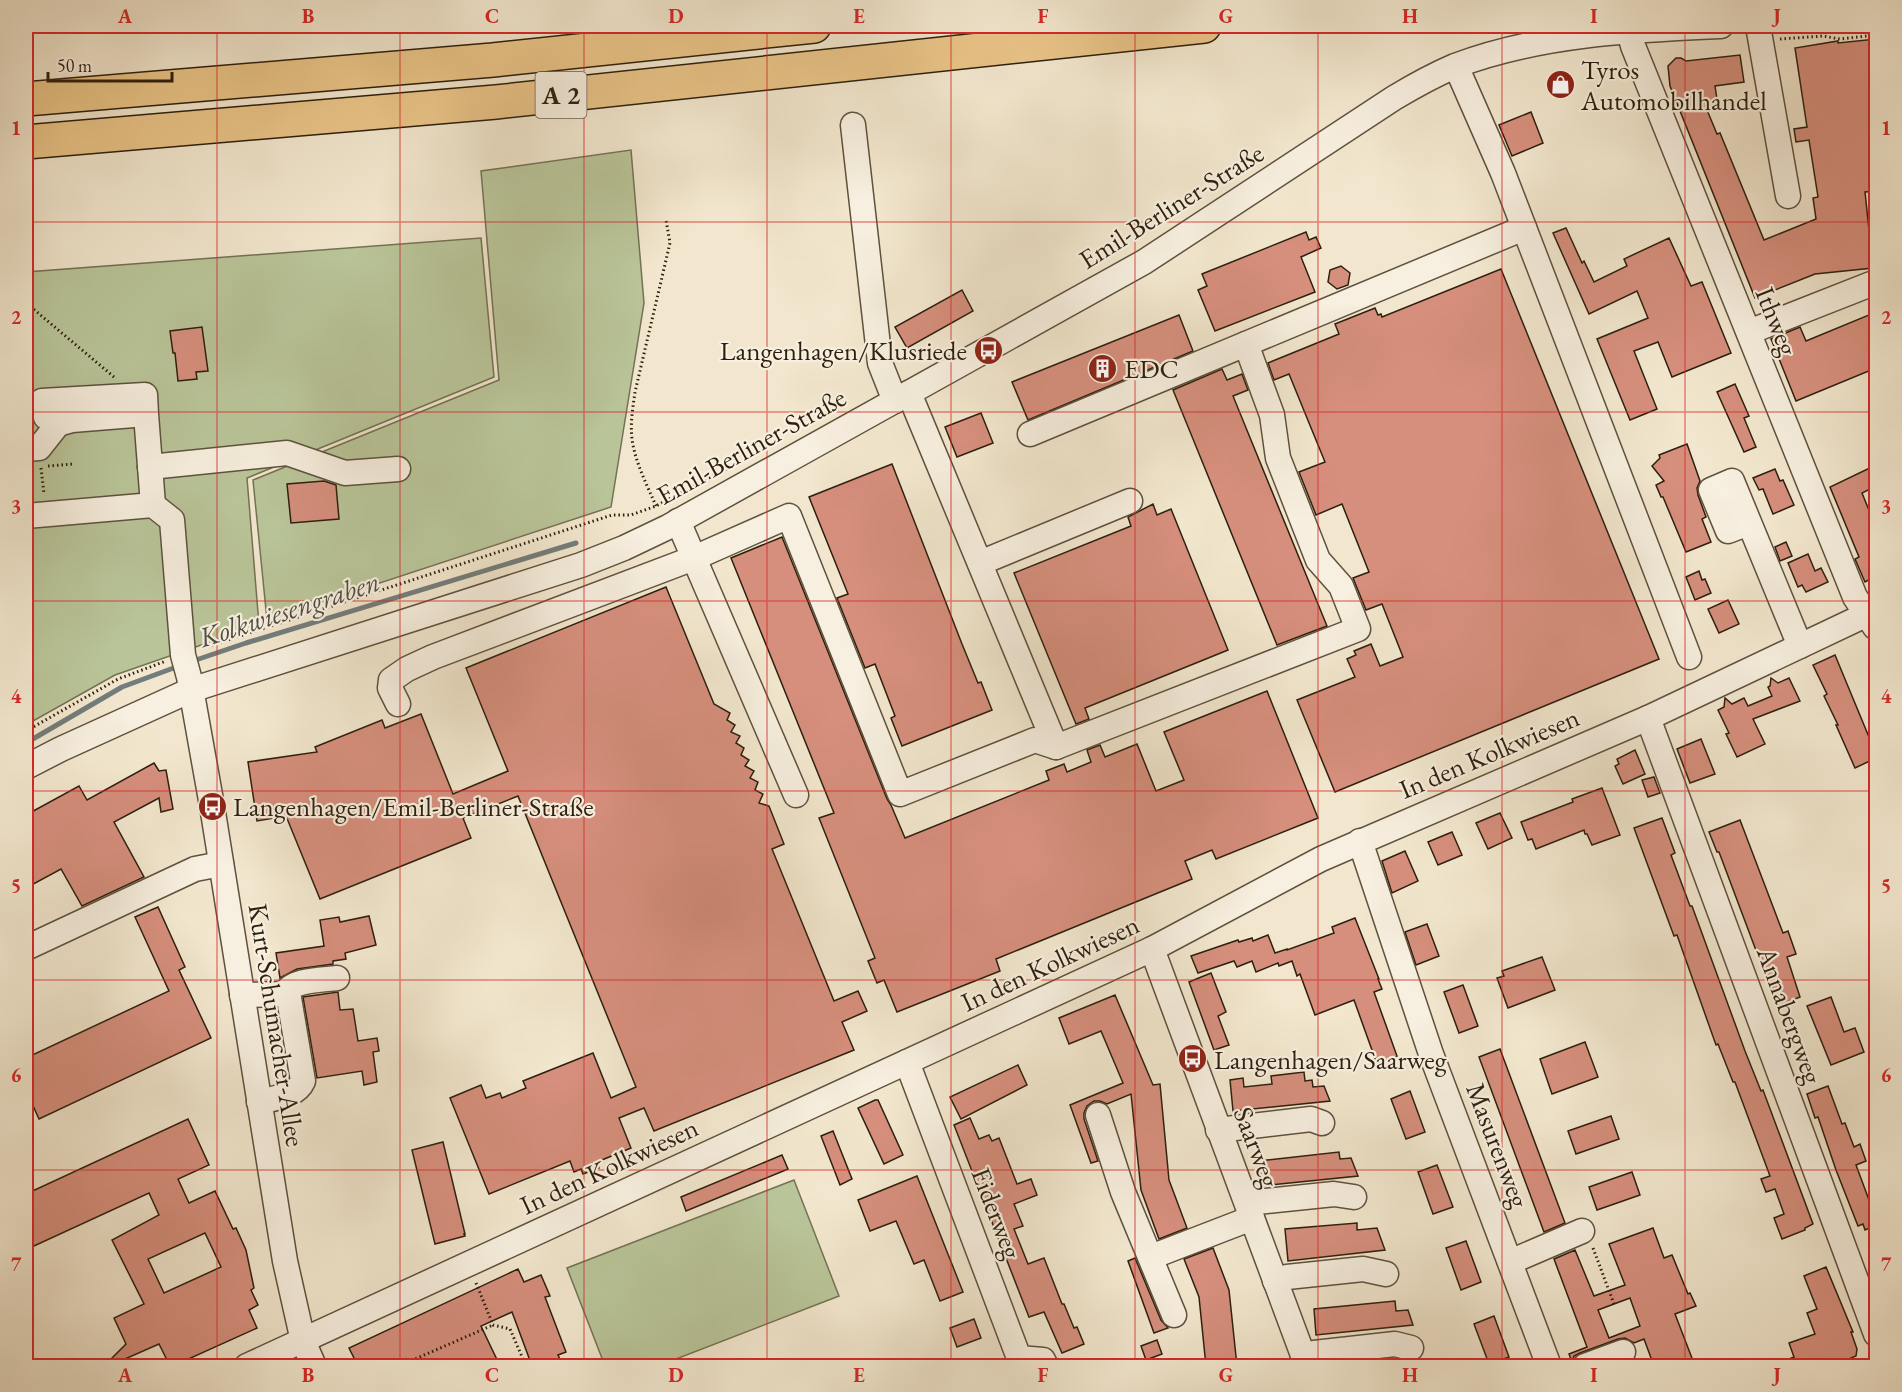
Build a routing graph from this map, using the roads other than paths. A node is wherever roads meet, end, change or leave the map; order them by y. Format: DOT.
graph roads {
  1 [pos="814,26"];
  2 [pos="1204,26"];
  3 [pos="1721,26"];
  4 [pos="1758,26"];
  5 [pos="1629,32"];
  6 [pos="1456,66"];
  7 [pos="26,99"];
  8 [pos="853,125"];
  9 [pos="26,142"];
  10 [pos="1788,195"];
  11 [pos="1524,228"];
  12 [pos="1871,284"];
  13 [pos="1749,332"];
  14 [pos="1246,344"];
  15 [pos="902,397"];
  16 [pos="146,414"];
  17 [pos="58,424"];
  18 [pos="1030,434"];
  19 [pos="26,449"];
  20 [pos="150,467"];
  21 [pos="398,469"];
  22 [pos="1130,501"];
  23 [pos="153,505"];
  24 [pos="36,515"];
  25 [pos="678,521"];
  26 [pos="1749,524"];
  27 [pos="694,558"];
  28 [pos="980,563"];
  29 [pos="1873,618"];
  30 [pos="1800,646"];
  31 [pos="1689,657"];
  32 [pos="188,674"];
  33 [pos="398,704"];
  34 [pos="1648,718"];
  35 [pos="1056,747"];
  36 [pos="26,767"];
  37 [pos="795,795"];
  38 [pos="1360,841"];
  39 [pos="221,864"];
  40 [pos="26,948"];
  41 [pos="1152,949"];
  42 [pos="337,978"];
  43 [pos="285,994"];
  44 [pos="242,995"];
  45 [pos="907,1062"];
  46 [pos="259,1102"];
  47 [pos="1098,1115"];
  48 [pos="1322,1124"];
  49 [pos="1218,1130"];
  50 [pos="1354,1197"];
  51 [pos="1250,1211"];
  52 [pos="1582,1231"];
  53 [pos="1151,1257"];
  54 [pos="1510,1262"];
  55 [pos="1386,1274"];
  56 [pos="1275,1281"];
  57 [pos="1174,1315"];
  58 [pos="1876,1334"];
  59 [pos="303,1341"];
  60 [pos="1411,1348"];
  61 [pos="1623,1352"];
  62 [pos="1305,1362"];
  63 [pos="247,1366"];
  64 [pos="314,1366"];
  65 [pos="1046,1366"];
  66 [pos="1549,1366"];
  67 [pos="1585,1366"];
  1 -- 7 [label="highway, A 2"];
  2 -- 9 [label="highway, A 2"];
  3 -- 5 [label="street, Emil-Berliner-Straße"];
  4 -- 10 [label="street"];
  5 -- 6 [label="street, Emil-Berliner-Straße"];
  5 -- 13 [label="street, Ithweg"];
  6 -- 11 [label="street"];
  6 -- 15 [label="street, Emil-Berliner-Straße"];
  8 -- 15 [label="street"];
  11 -- 14 [label="street"];
  11 -- 31 [label="street"];
  12 -- 13 [label="street"];
  13 -- 29 [label="street, Ithweg"];
  14 -- 18 [label="street"];
  14 -- 35 [label="street"];
  15 -- 25 [label="street, Emil-Berliner-Straße"];
  15 -- 28 [label="street"];
  16 -- 17 [label="street"];
  16 -- 17 [label="street"];
  16 -- 20 [label="street"];
  17 -- 19 [label="street"];
  20 -- 21 [label="street"];
  20 -- 23 [label="street"];
  22 -- 28 [label="street"];
  23 -- 24 [label="street"];
  23 -- 32 [label="street, Kurt-Schumacher-Allee"];
  25 -- 27 [label="street"];
  25 -- 32 [label="street, Emil-Berliner-Straße"];
  26 -- 30 [label="street"];
  27 -- 33 [label="street"];
  27 -- 35 [label="street"];
  27 -- 37 [label="street"];
  28 -- 35 [label="street"];
  29 -- 30 [label="street, In den Kolkwiesen"];
  30 -- 34 [label="street, In den Kolkwiesen"];
  32 -- 36 [label="street, Emil-Berliner-Straße"];
  32 -- 39 [label="street, Kurt-Schumacher-Allee"];
  34 -- 38 [label="street, In den Kolkwiesen"];
  34 -- 58 [label="street, Annabergweg"];
  38 -- 41 [label="street, In den Kolkwiesen"];
  38 -- 54 [label="street, Masurenweg"];
  39 -- 40 [label="street"];
  39 -- 44 [label="street, Kurt-Schumacher-Allee"];
  41 -- 45 [label="street, In den Kolkwiesen"];
  41 -- 49 [label="street, Saarweg"];
  42 -- 43 [label="street"];
  43 -- 44 [label="street"];
  43 -- 46 [label="street"];
  44 -- 46 [label="street, Kurt-Schumacher-Allee"];
  45 -- 59 [label="street, In den Kolkwiesen"];
  45 -- 65 [label="street, Eiderweg"];
  46 -- 59 [label="street, Kurt-Schumacher-Allee"];
  47 -- 53 [label="street"];
  48 -- 49 [label="street"];
  49 -- 51 [label="street, Saarweg"];
  50 -- 51 [label="street"];
  51 -- 53 [label="street"];
  51 -- 56 [label="street, Saarweg"];
  52 -- 54 [label="street"];
  53 -- 57 [label="street"];
  54 -- 66 [label="street, Masurenweg"];
  55 -- 56 [label="street"];
  56 -- 62 [label="street, Saarweg"];
  59 -- 63 [label="street, In den Kolkwiesen"];
  59 -- 64 [label="street, Kurt-Schumacher-Allee"];
  60 -- 62 [label="street"];
  61 -- 67 [label="street"];
}
